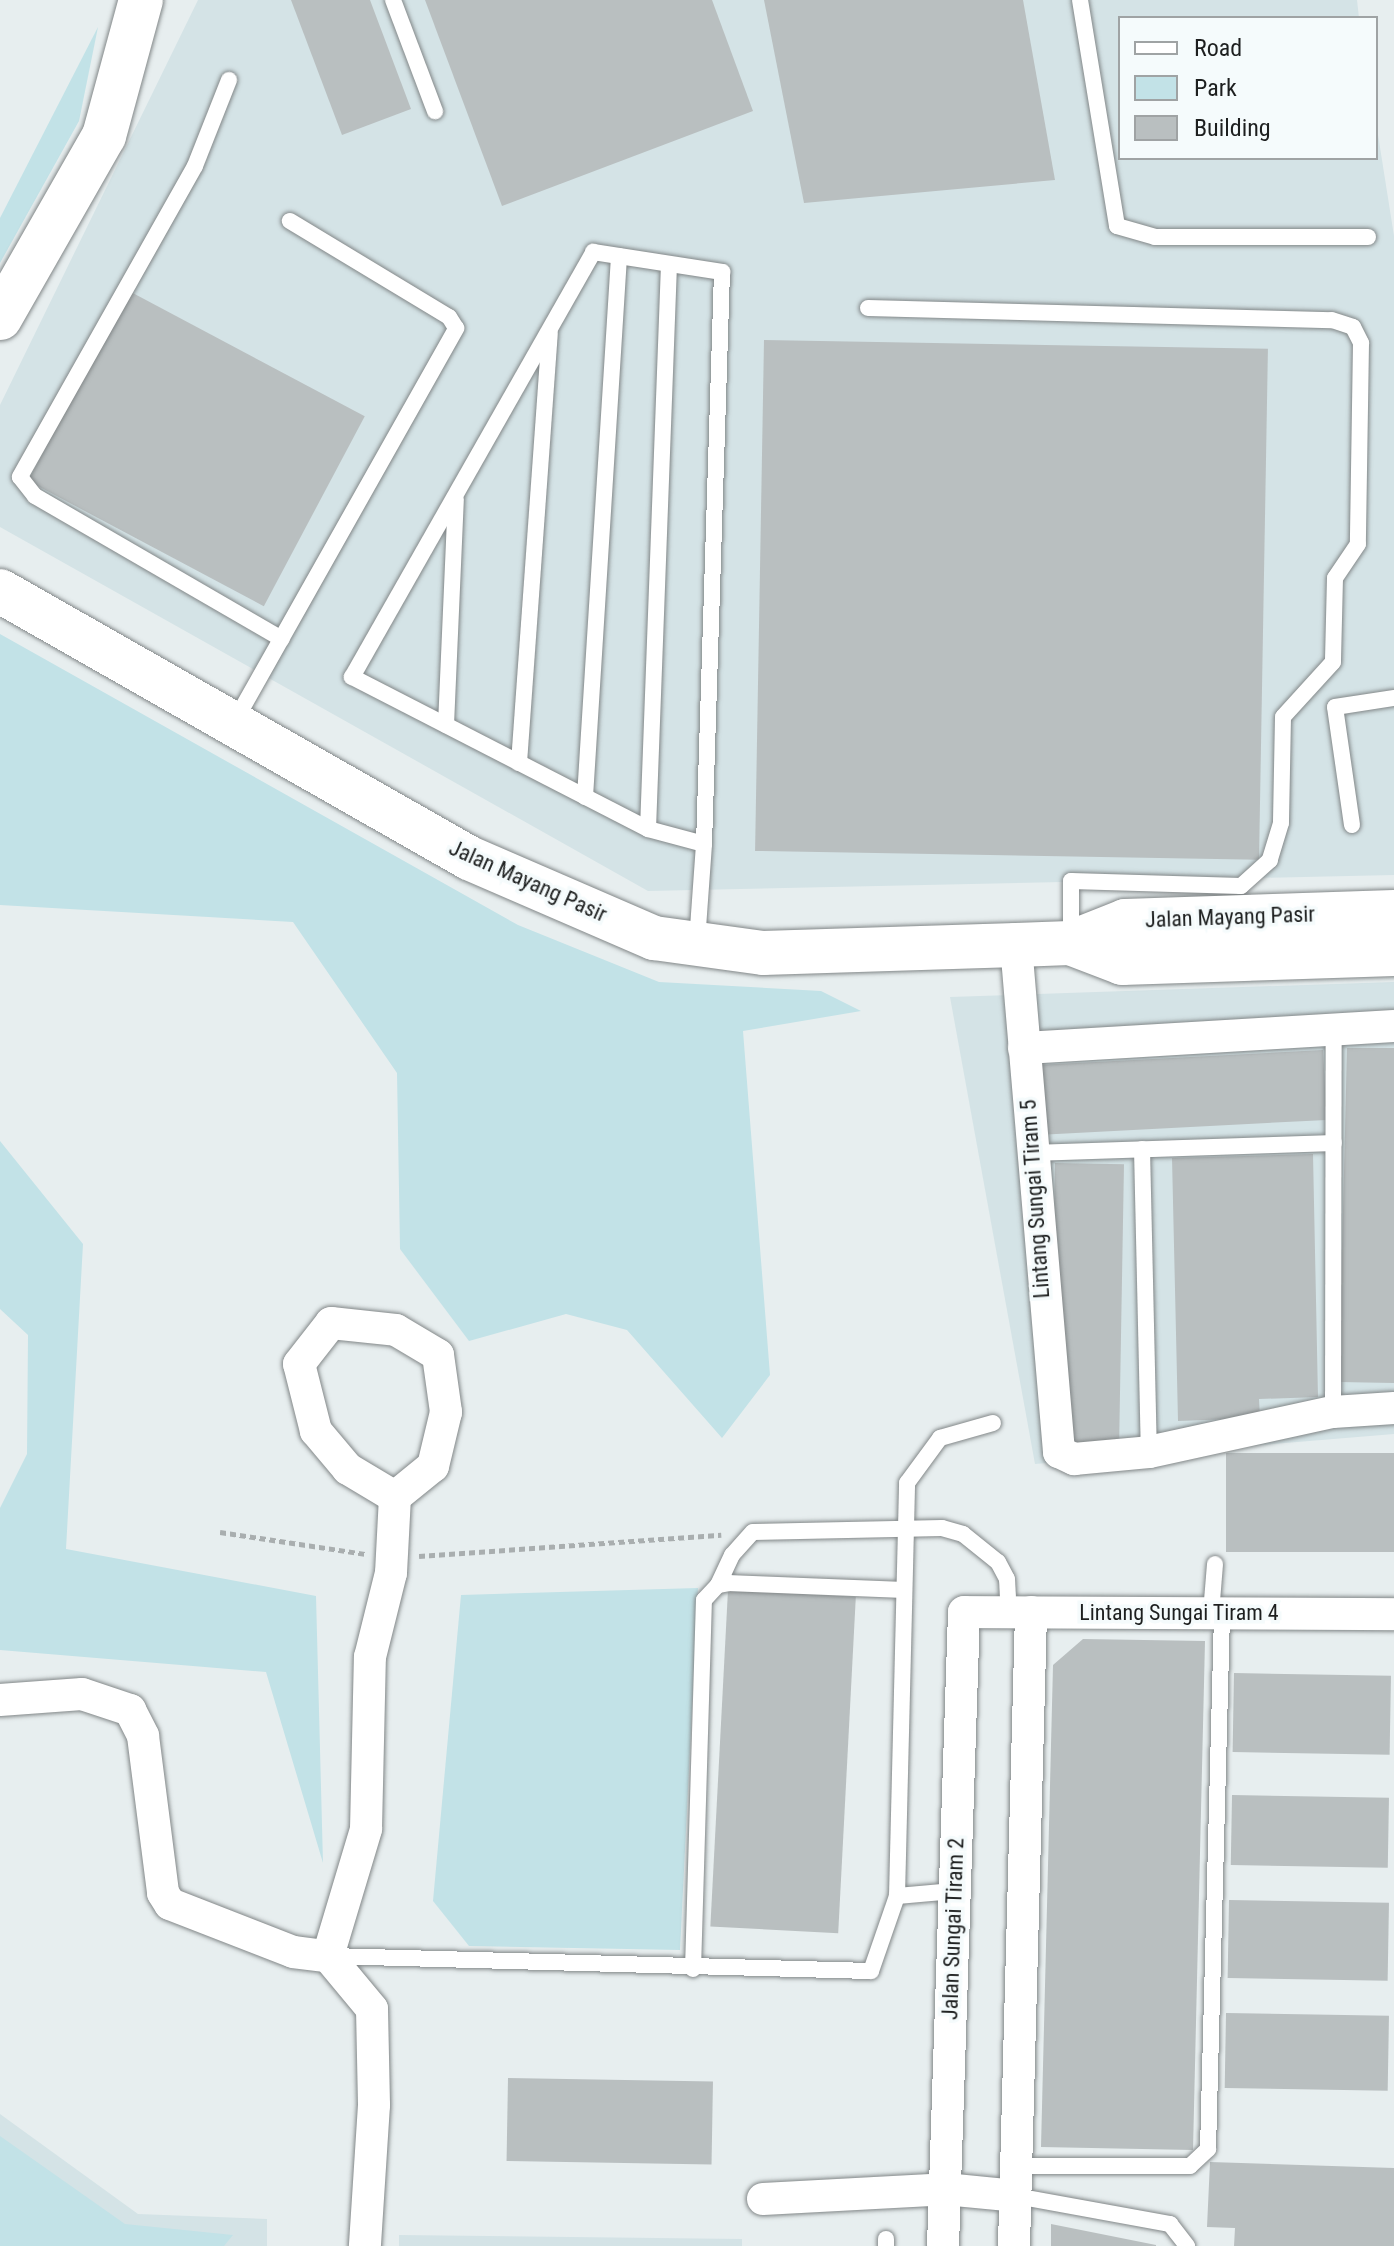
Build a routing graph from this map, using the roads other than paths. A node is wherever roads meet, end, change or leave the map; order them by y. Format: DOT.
graph roads {
  1 [pos="141,0"];
  2 [pos="393,0"];
  3 [pos="1080,0"];
  4 [pos="229,80"];
  5 [pos="435,111"];
  6 [pos="290,221"];
  7 [pos="1368,237"];
  8 [pos="619,256"];
  9 [pos="669,264"];
  10 [pos="868,308"];
  11 [pos="0,318"];
  12 [pos="551,327"];
  13 [pos="456,493"];
  14 [pos="0,591"];
  15 [pos="282,639"];
  16 [pos="1394,698"];
  17 [pos="235,721"];
  18 [pos="446,725"];
  19 [pos="519,763"];
  20 [pos="585,797"];
  21 [pos="1352,825"];
  22 [pos="648,829"];
  23 [pos="704,844"];
  24 [pos="1394,912"];
  25 [pos="1070,943"];
  26 [pos="697,944"];
  27 [pos="1016,945"];
  28 [pos="1394,954"];
  29 [pos="1394,1026"];
  30 [pos="1334,1030"];
  31 [pos="1024,1048"];
  32 [pos="1334,1143"];
  33 [pos="1142,1149"];
  34 [pos="1032,1153"];
  35 [pos="1394,1408"];
  36 [pos="1333,1412"];
  37 [pos="993,1423"];
  38 [pos="1149,1452"];
  39 [pos="395,1497"];
  40 [pos="905,1531"];
  41 [pos="1215,1564"];
  42 [pos="718,1585"];
  43 [pos="903,1590"];
  44 [pos="964,1612"];
  45 [pos="1020,1612"];
  46 [pos="1217,1613"];
  47 [pos="1394,1614"];
  48 [pos="0,1700"];
  49 [pos="954,1891"];
  50 [pos="897,1896"];
  51 [pos="328,1956"];
  52 [pos="693,1969"];
  53 [pos="1016,2181"];
  54 [pos="945,2189"];
  55 [pos="763,2199"];
  56 [pos="365,2246"];
  57 [pos="943,2246"];
  58 [pos="1014,2246"];
  59 [pos="1187,2246"];
  1 -- 11 [label="street"];
  2 -- 5 [label="lane"];
  3 -- 7 [label="lane"];
  4 -- 15 [label="lane"];
  6 -- 15 [label="lane"];
  8 -- 9 [label="lane"];
  8 -- 12 [label="lane"];
  8 -- 20 [label="lane"];
  9 -- 22 [label="lane"];
  9 -- 23 [label="lane"];
  10 -- 25 [label="lane"];
  12 -- 13 [label="lane"];
  12 -- 19 [label="lane"];
  13 -- 18 [label="lane"];
  13 -- 18 [label="lane"];
  14 -- 17 [label="street, Jalan Mayang Pasir"];
  15 -- 17 [label="lane"];
  16 -- 21 [label="lane"];
  17 -- 26 [label="street, Jalan Mayang Pasir"];
  18 -- 19 [label="lane"];
  19 -- 20 [label="lane"];
  20 -- 22 [label="lane"];
  22 -- 23 [label="lane"];
  23 -- 26 [label="lane"];
  24 -- 25 [label="street, Jalan Mayang Pasir"];
  25 -- 27 [label="street, Jalan Mayang Pasir"];
  25 -- 28 [label="street, Jalan Mayang Pasir"];
  26 -- 27 [label="street, Jalan Mayang Pasir"];
  27 -- 31 [label="street, Lintang Sungai Tiram 5"];
  29 -- 30 [label="street"];
  30 -- 31 [label="street"];
  30 -- 32 [label="lane"];
  31 -- 34 [label="street, Lintang Sungai Tiram 5"];
  32 -- 33 [label="lane"];
  32 -- 36 [label="lane"];
  33 -- 34 [label="lane"];
  33 -- 38 [label="lane"];
  34 -- 38 [label="street, Lintang Sungai Tiram 5"];
  35 -- 36 [label="street"];
  36 -- 38 [label="street"];
  37 -- 40 [label="lane"];
  39 -- 39 [label="street"];
  39 -- 51 [label="street"];
  40 -- 42 [label="lane"];
  40 -- 43 [label="lane"];
  40 -- 45 [label="lane"];
  41 -- 46 [label="lane"];
  42 -- 43 [label="lane"];
  42 -- 52 [label="lane"];
  43 -- 50 [label="lane"];
  44 -- 45 [label="street, Lintang Sungai Tiram 4"];
  44 -- 49 [label="street, Jalan Sungai Tiram 2"];
  45 -- 46 [label="street, Lintang Sungai Tiram 4"];
  45 -- 53 [label="street"];
  46 -- 47 [label="street, Lintang Sungai Tiram 4"];
  46 -- 53 [label="lane"];
  48 -- 51 [label="street"];
  49 -- 50 [label="lane"];
  49 -- 54 [label="street, Jalan Sungai Tiram 2"];
  50 -- 52 [label="lane"];
  51 -- 52 [label="lane"];
  51 -- 56 [label="street"];
  53 -- 54 [label="street"];
  53 -- 58 [label="street"];
  53 -- 59 [label="lane"];
  54 -- 55 [label="street"];
  54 -- 57 [label="street, Jalan Sungai Tiram 2"];
}
